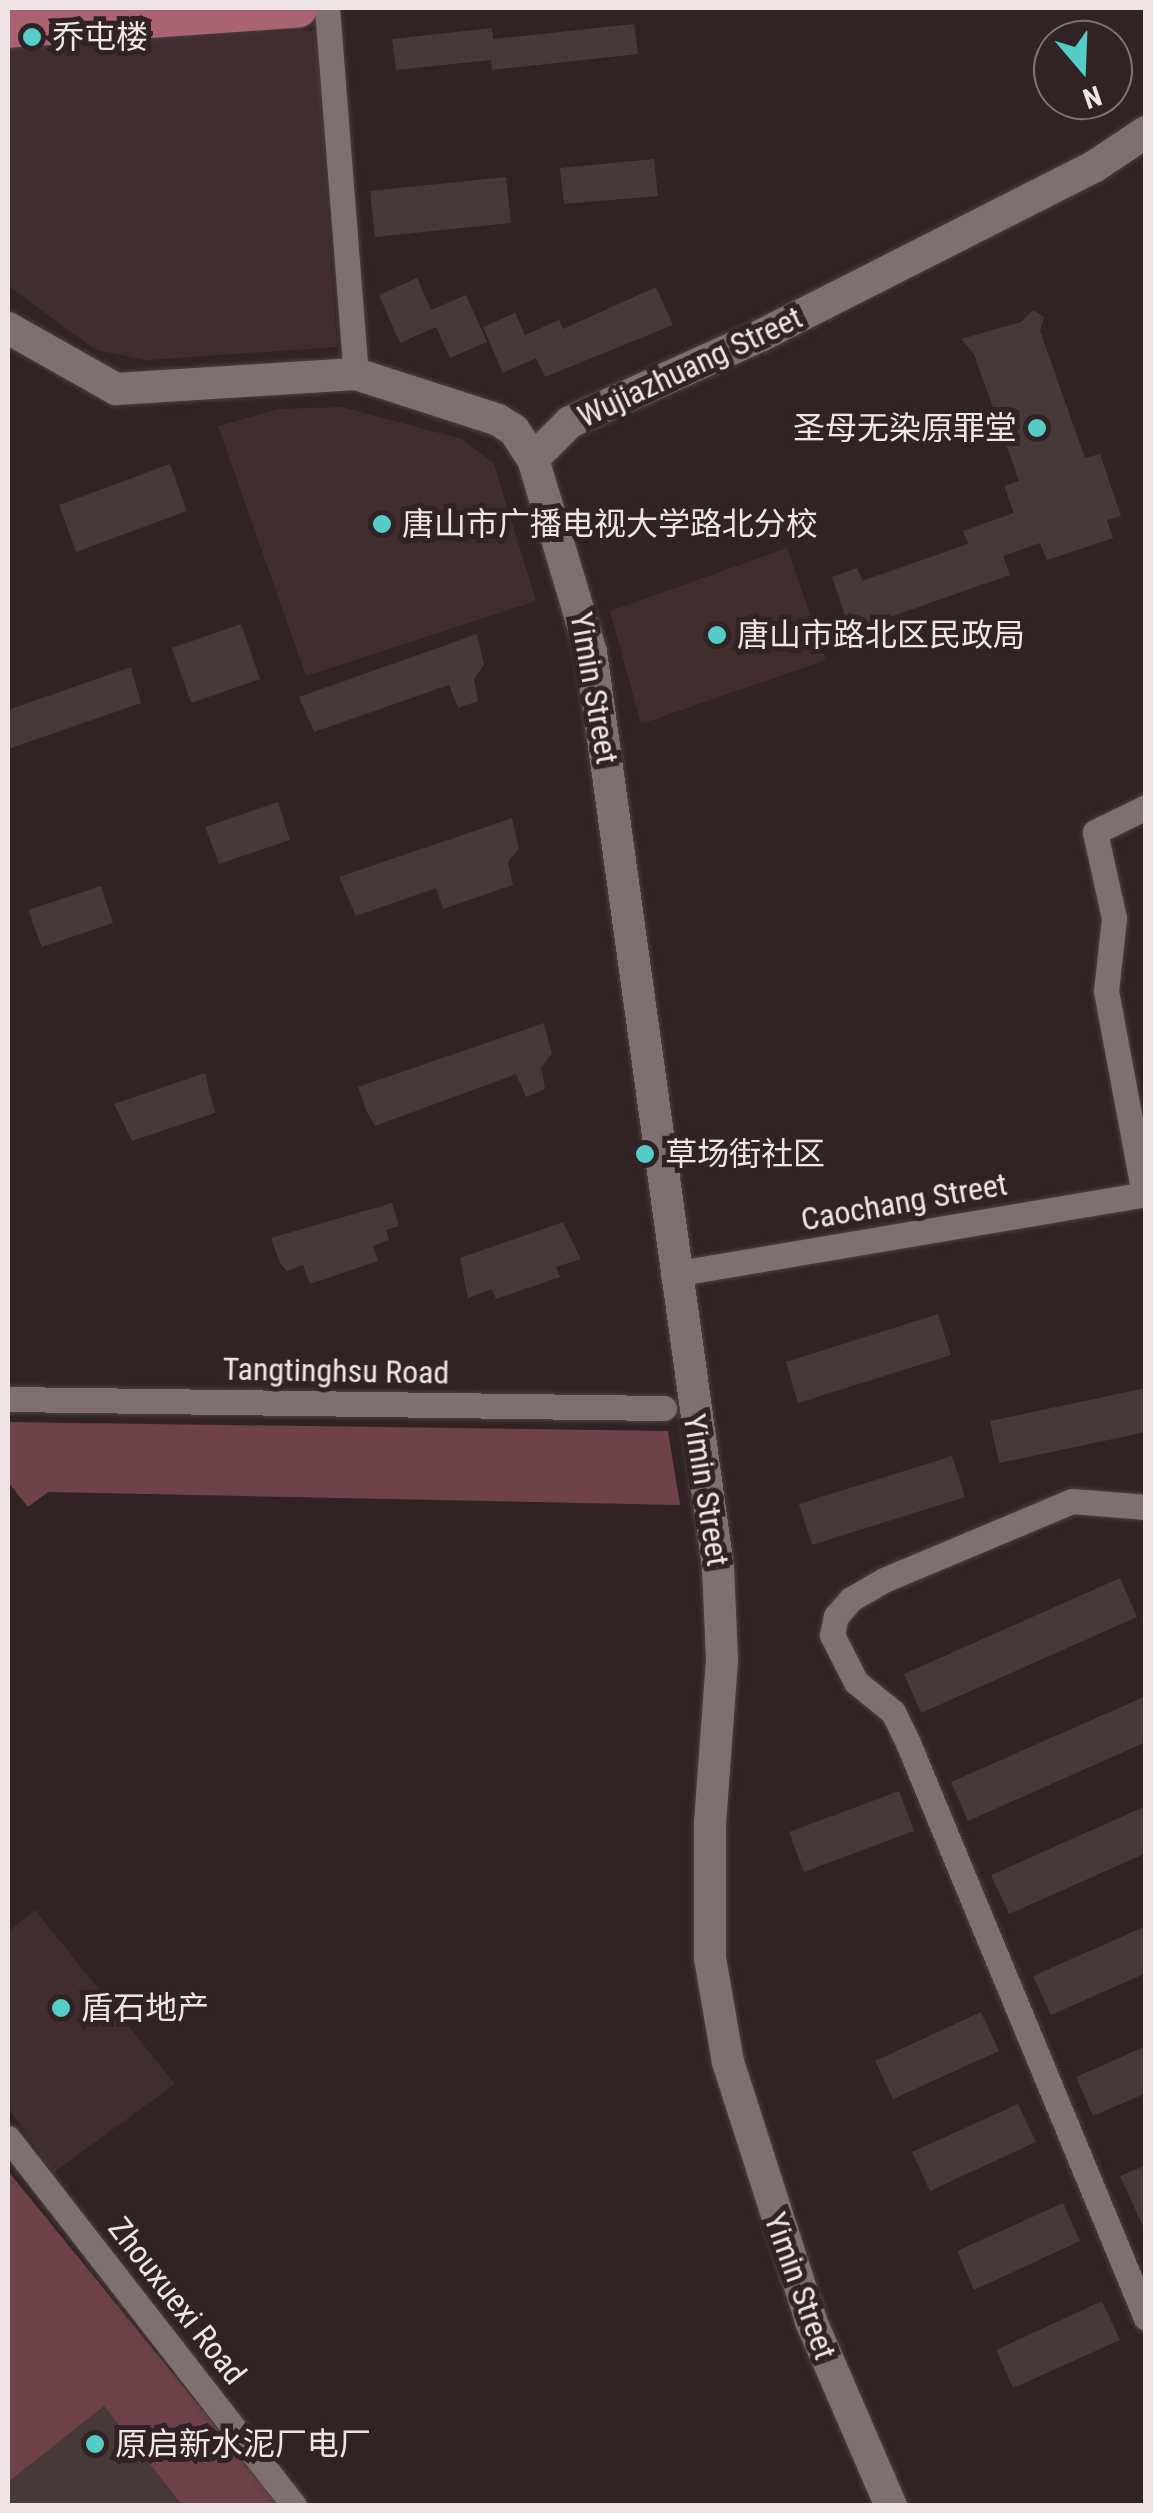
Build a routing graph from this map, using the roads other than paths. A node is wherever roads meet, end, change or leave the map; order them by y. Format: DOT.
graph roads {
  1 [pos="297,8"];
  2 [pos="327,8"];
  3 [pos="8,28"];
  4 [pos="1146,132"];
  5 [pos="8,328"];
  6 [pos="356,374"];
  7 [pos="533,458"];
  8 [pos="1146,806"];
  9 [pos="1145,1194"];
  10 [pos="673,1274"];
  11 [pos="8,1399"];
  12 [pos="664,1408"];
  13 [pos="1146,1506"];
  14 [pos="8,2138"];
  15 [pos="1146,2318"];
  16 [pos="294,2506"];
  17 [pos="891,2506"];
  1 -- 3 [label="main road"];
  2 -- 6 [label="street"];
  4 -- 7 [label="street, Wujiazhuang Street"];
  5 -- 6 [label="street"];
  6 -- 7 [label="street"];
  7 -- 10 [label="street, Yimin Street"];
  8 -- 9 [label="street"];
  9 -- 10 [label="street, Caochang Street"];
  10 -- 17 [label="street, Yimin Street"];
  11 -- 12 [label="street, Tangtinghsu Road"];
  13 -- 15 [label="street"];
  14 -- 16 [label="street, Zhouxuexi Road"];
}
